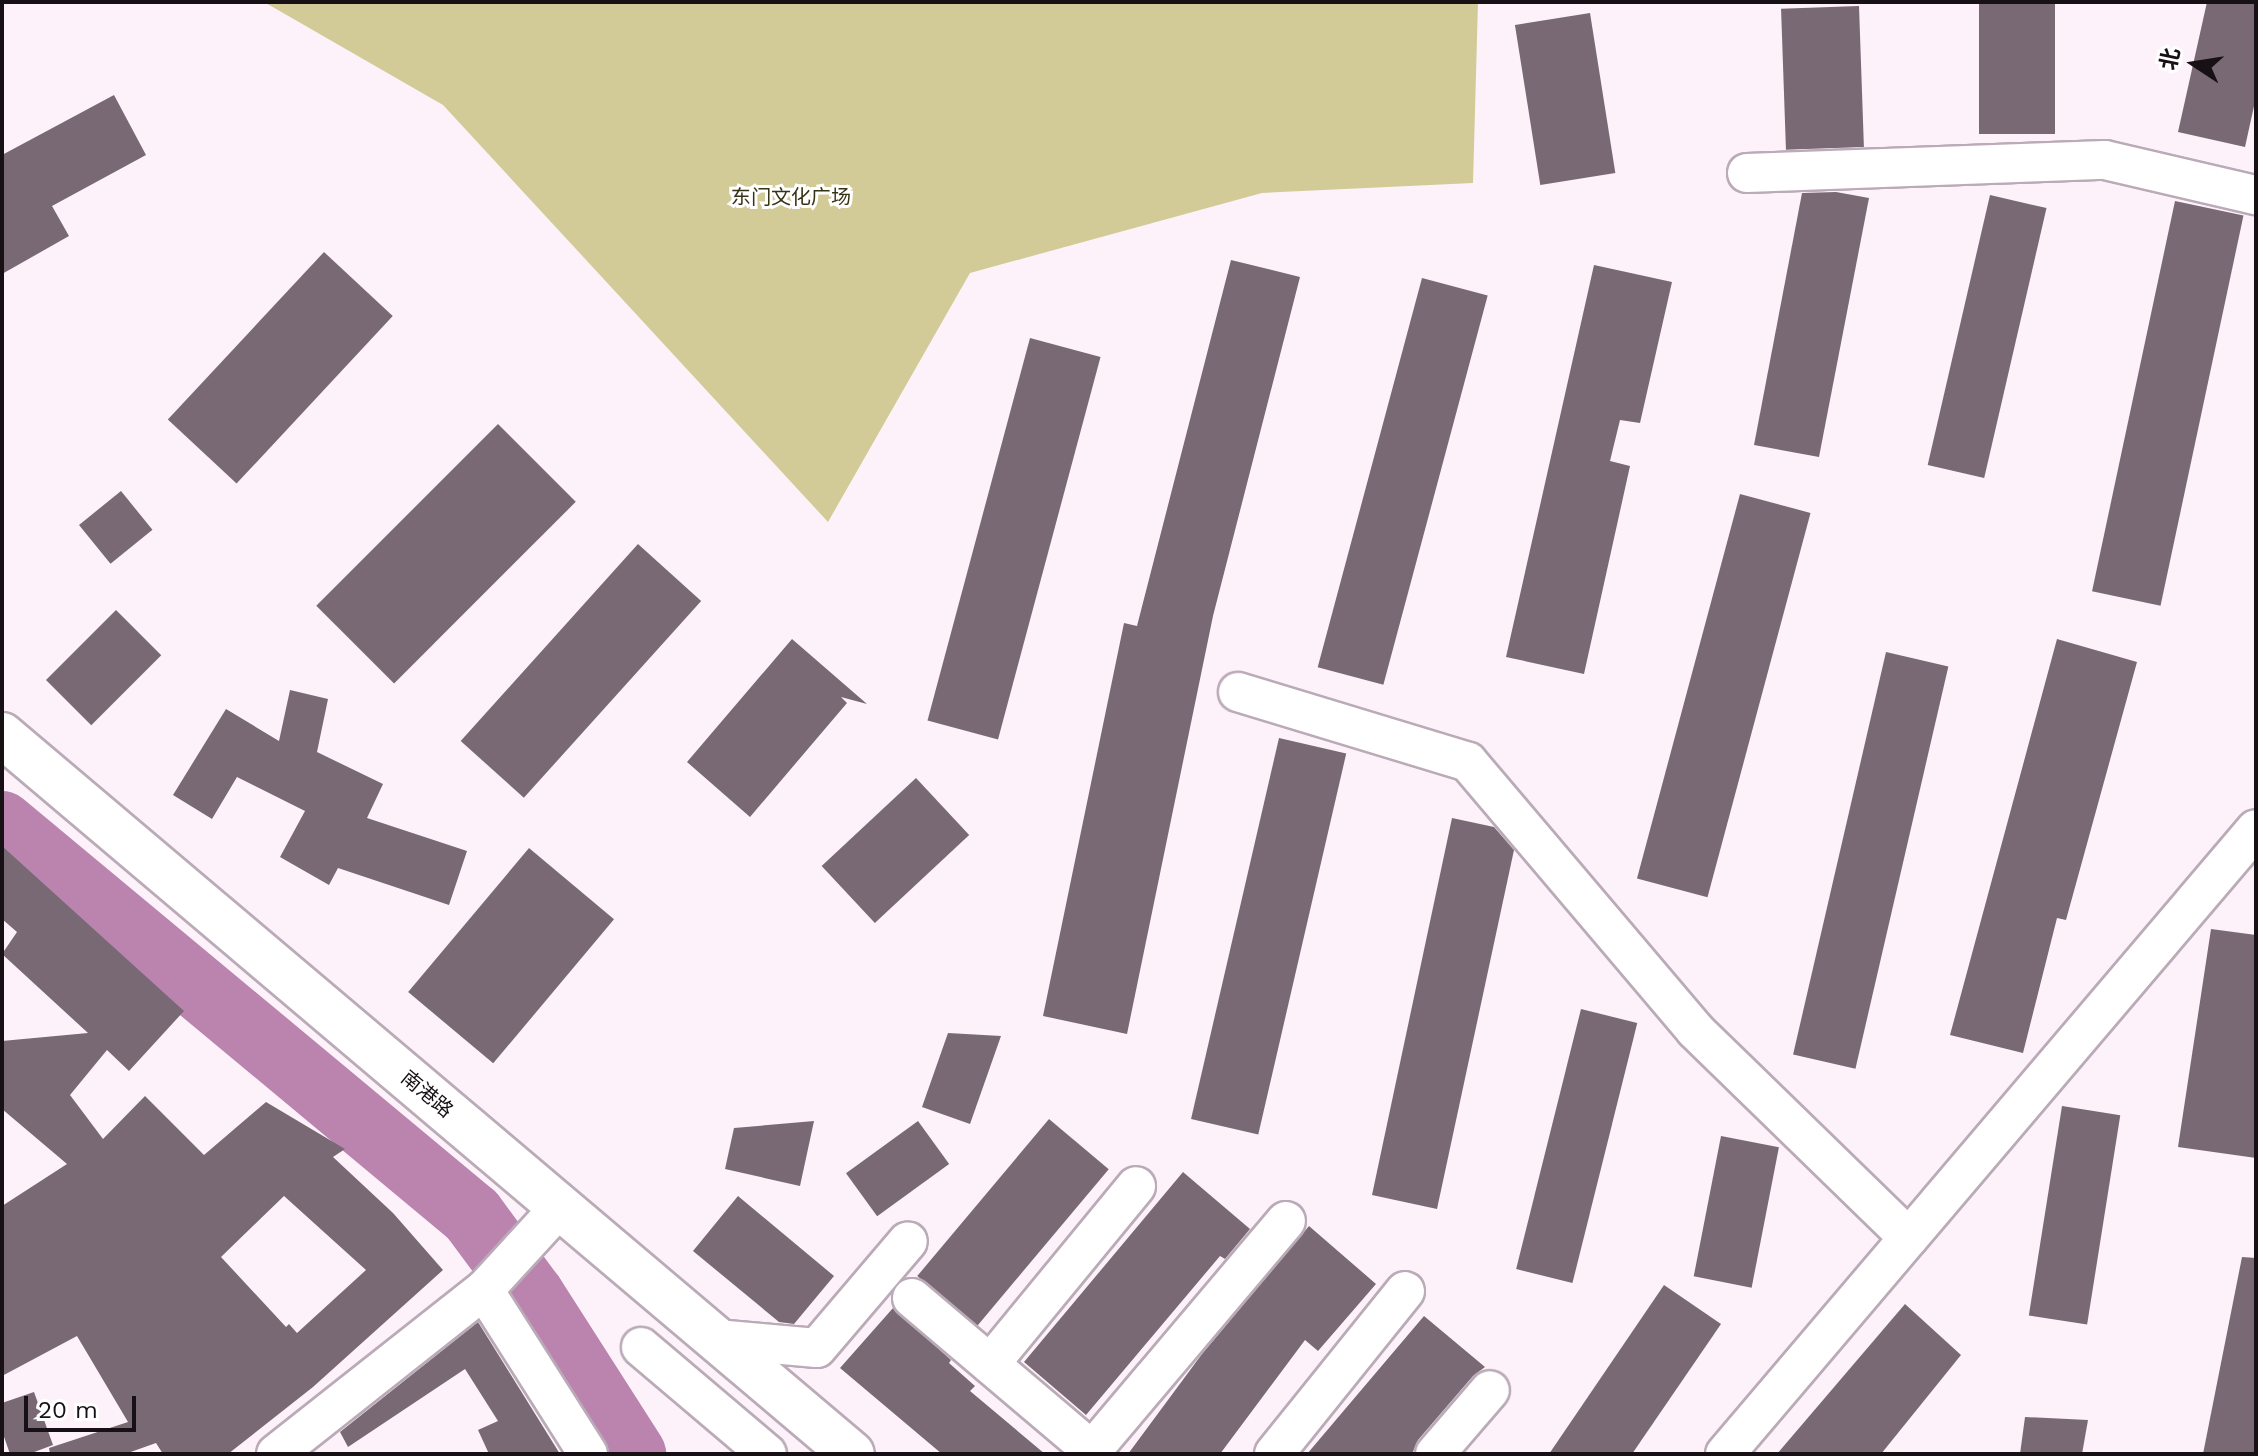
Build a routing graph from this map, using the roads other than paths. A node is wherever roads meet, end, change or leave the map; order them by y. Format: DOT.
graph roads {
  1 [pos="1747,173"];
  2 [pos="2256,195"];
  3 [pos="1238,692"];
  4 [pos="2,735"];
  5 [pos="2256,829"];
  6 [pos="1136,1186"];
  7 [pos="559,1208"];
  8 [pos="1286,1221"];
  9 [pos="1909,1238"];
  10 [pos="908,1241"];
  11 [pos="484,1290"];
  12 [pos="1405,1291"];
  13 [pos="912,1298"];
  14 [pos="716,1339"];
  15 [pos="641,1347"];
  16 [pos="990,1364"];
  17 [pos="1490,1390"];
  18 [pos="300,1446"];
  19 [pos="1092,1453"];
  20 [pos="588,1454"];
  21 [pos="767,1454"];
  22 [pos="852,1454"];
  23 [pos="1274,1454"];
  24 [pos="1435,1454"];
  25 [pos="1725,1454"];
  1 -- 2 [label="street"];
  3 -- 9 [label="street"];
  4 -- 7 [label="street, 南港路"];
  5 -- 9 [label="street"];
  6 -- 16 [label="street"];
  7 -- 11 [label="street"];
  7 -- 14 [label="street, 南港路"];
  8 -- 19 [label="street"];
  9 -- 25 [label="street"];
  10 -- 14 [label="street"];
  11 -- 18 [label="street"];
  11 -- 20 [label="street"];
  12 -- 23 [label="street"];
  13 -- 16 [label="street"];
  14 -- 22 [label="street, 南港路"];
  15 -- 21 [label="street"];
  16 -- 19 [label="street"];
  17 -- 24 [label="street"];
}
